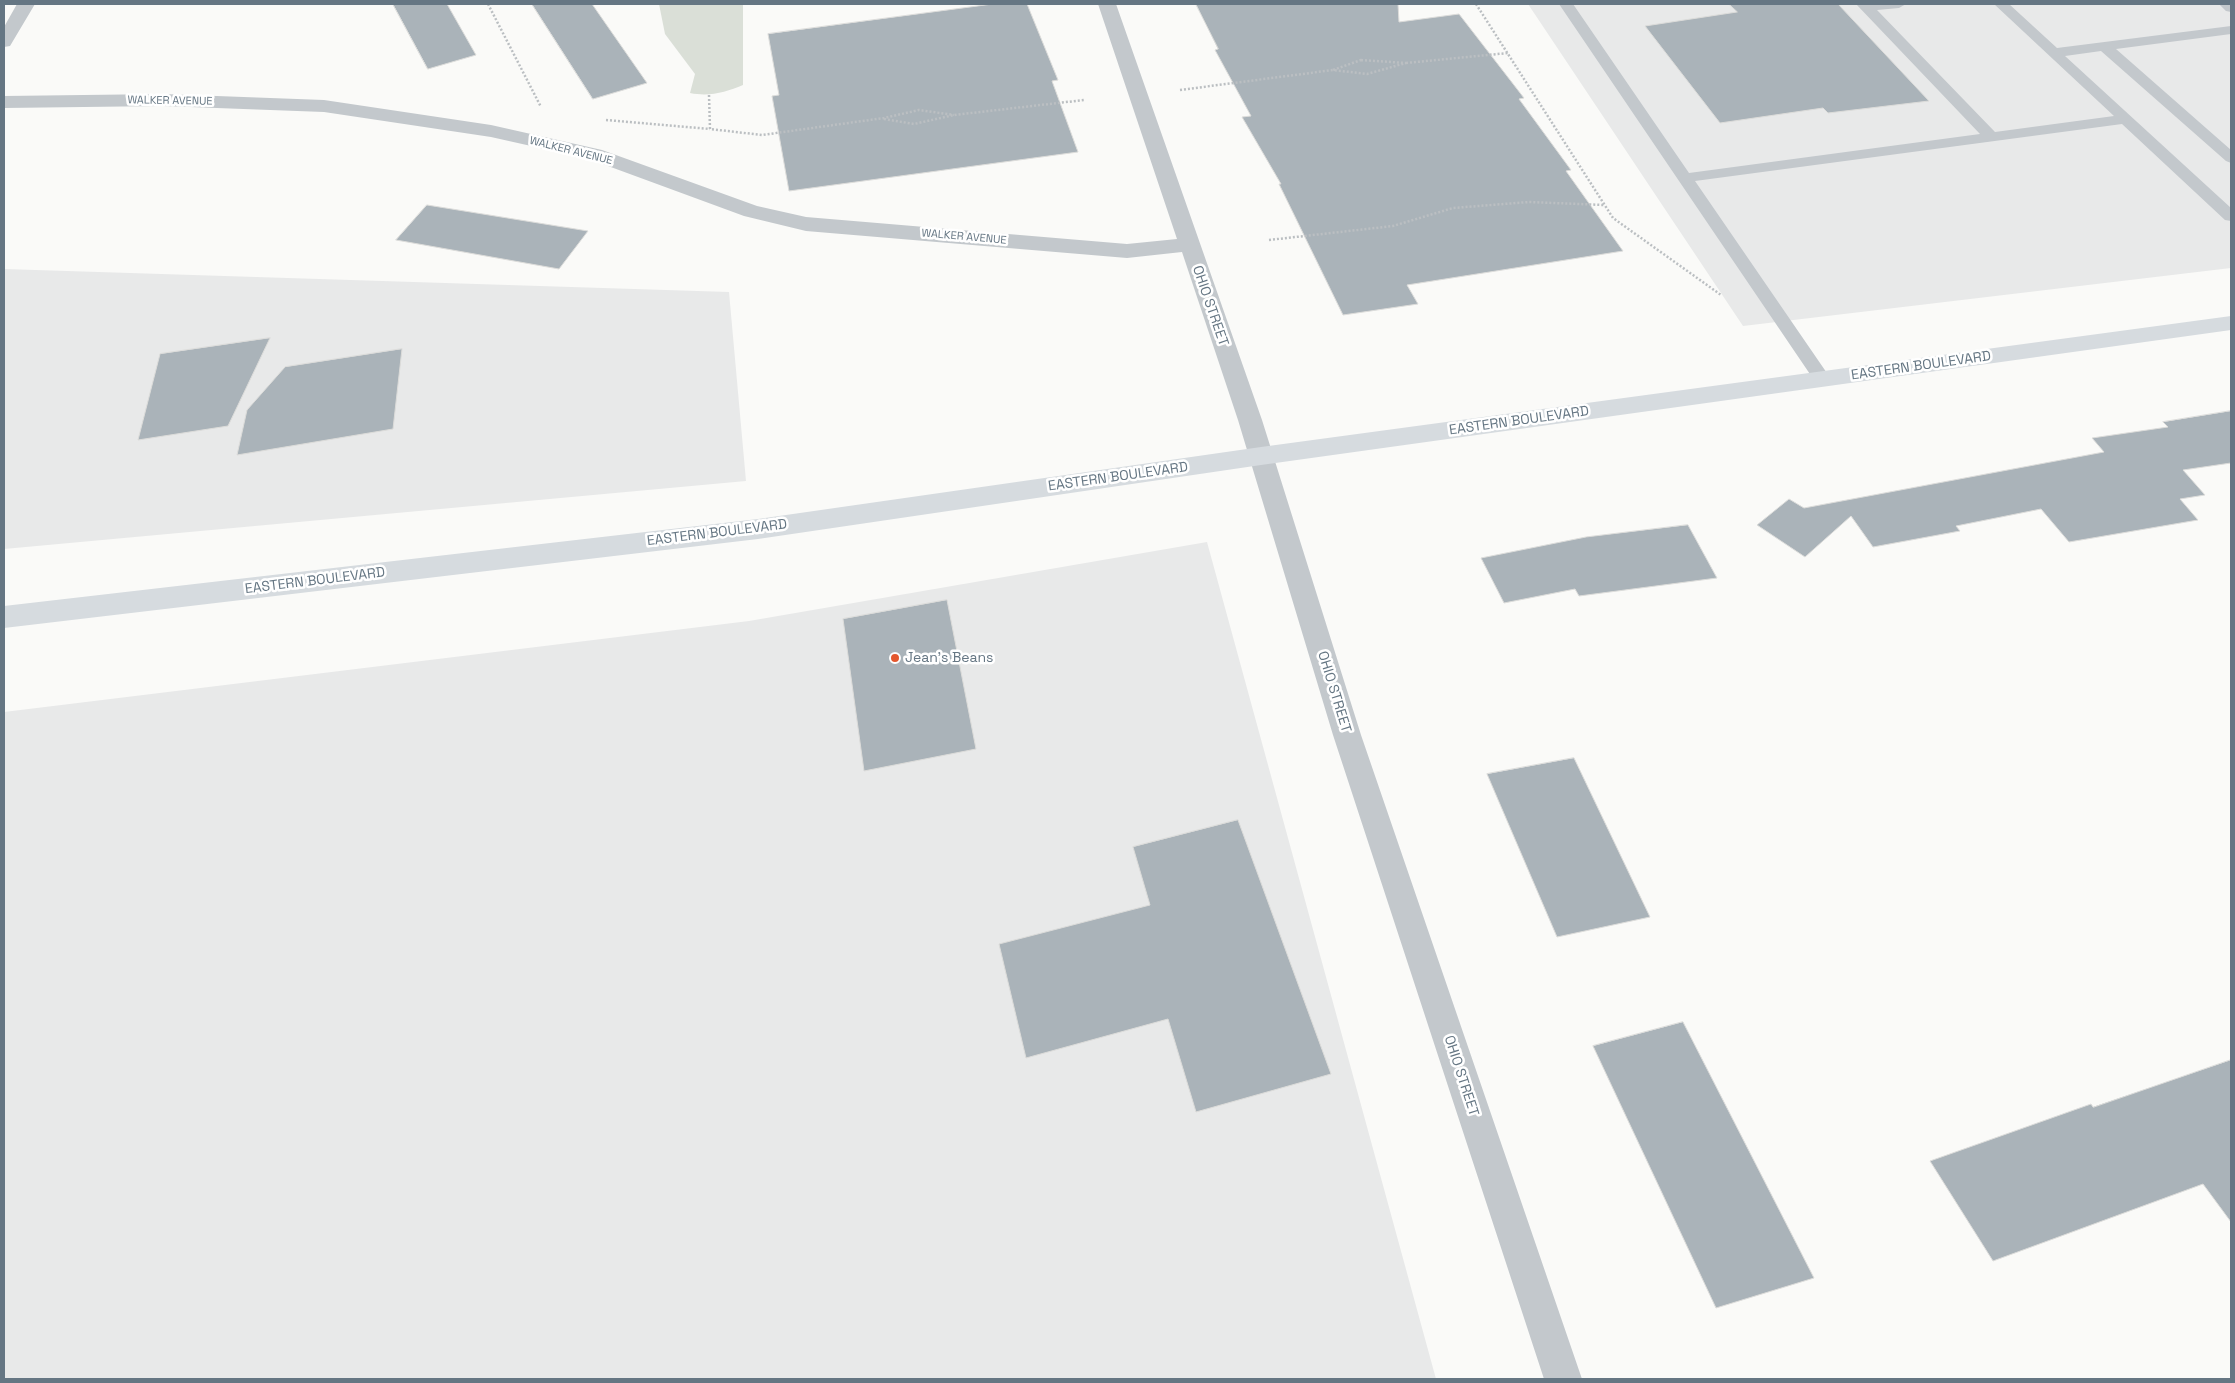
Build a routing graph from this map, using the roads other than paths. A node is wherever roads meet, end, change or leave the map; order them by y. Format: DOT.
graph roads {
  1 [pos="17,4"];
  2 [pos="26,4"];
  3 [pos="1107,4"];
  4 [pos="1566,4"];
  5 [pos="1898,4"];
  6 [pos="2001,4"];
  7 [pos="2226,4"];
  8 [pos="1865,6"];
  9 [pos="4,7"];
  10 [pos="2231,8"];
  11 [pos="2231,30"];
  12 [pos="4,42"];
  13 [pos="2104,46"];
  14 [pos="2054,53"];
  15 [pos="4,102"];
  16 [pos="2125,119"];
  17 [pos="1991,137"];
  18 [pos="2231,158"];
  19 [pos="1685,178"];
  20 [pos="2231,216"];
  21 [pos="1189,244"];
  22 [pos="2231,323"];
  23 [pos="1822,379"];
  24 [pos="1260,456"];
  25 [pos="4,617"];
  26 [pos="1563,1379"];
  1 -- 9 [label="street"];
  2 -- 12 [label="street"];
  3 -- 21 [label="street, OHIO STREET"];
  4 -- 19 [label="lane"];
  5 -- 8 [label="lane"];
  6 -- 14 [label="lane"];
  7 -- 10 [label="lane"];
  8 -- 17 [label="lane"];
  11 -- 13 [label="lane"];
  13 -- 14 [label="lane"];
  13 -- 18 [label="lane"];
  14 -- 16 [label="lane"];
  15 -- 21 [label="street, WALKER AVENUE"];
  16 -- 17 [label="lane"];
  16 -- 20 [label="lane"];
  17 -- 19 [label="lane"];
  19 -- 23 [label="lane"];
  21 -- 24 [label="street, OHIO STREET"];
  22 -- 23 [label="main road, EASTERN BOULEVARD"];
  23 -- 24 [label="main road, EASTERN BOULEVARD"];
  24 -- 25 [label="main road, EASTERN BOULEVARD"];
  24 -- 26 [label="street, OHIO STREET"];
}
